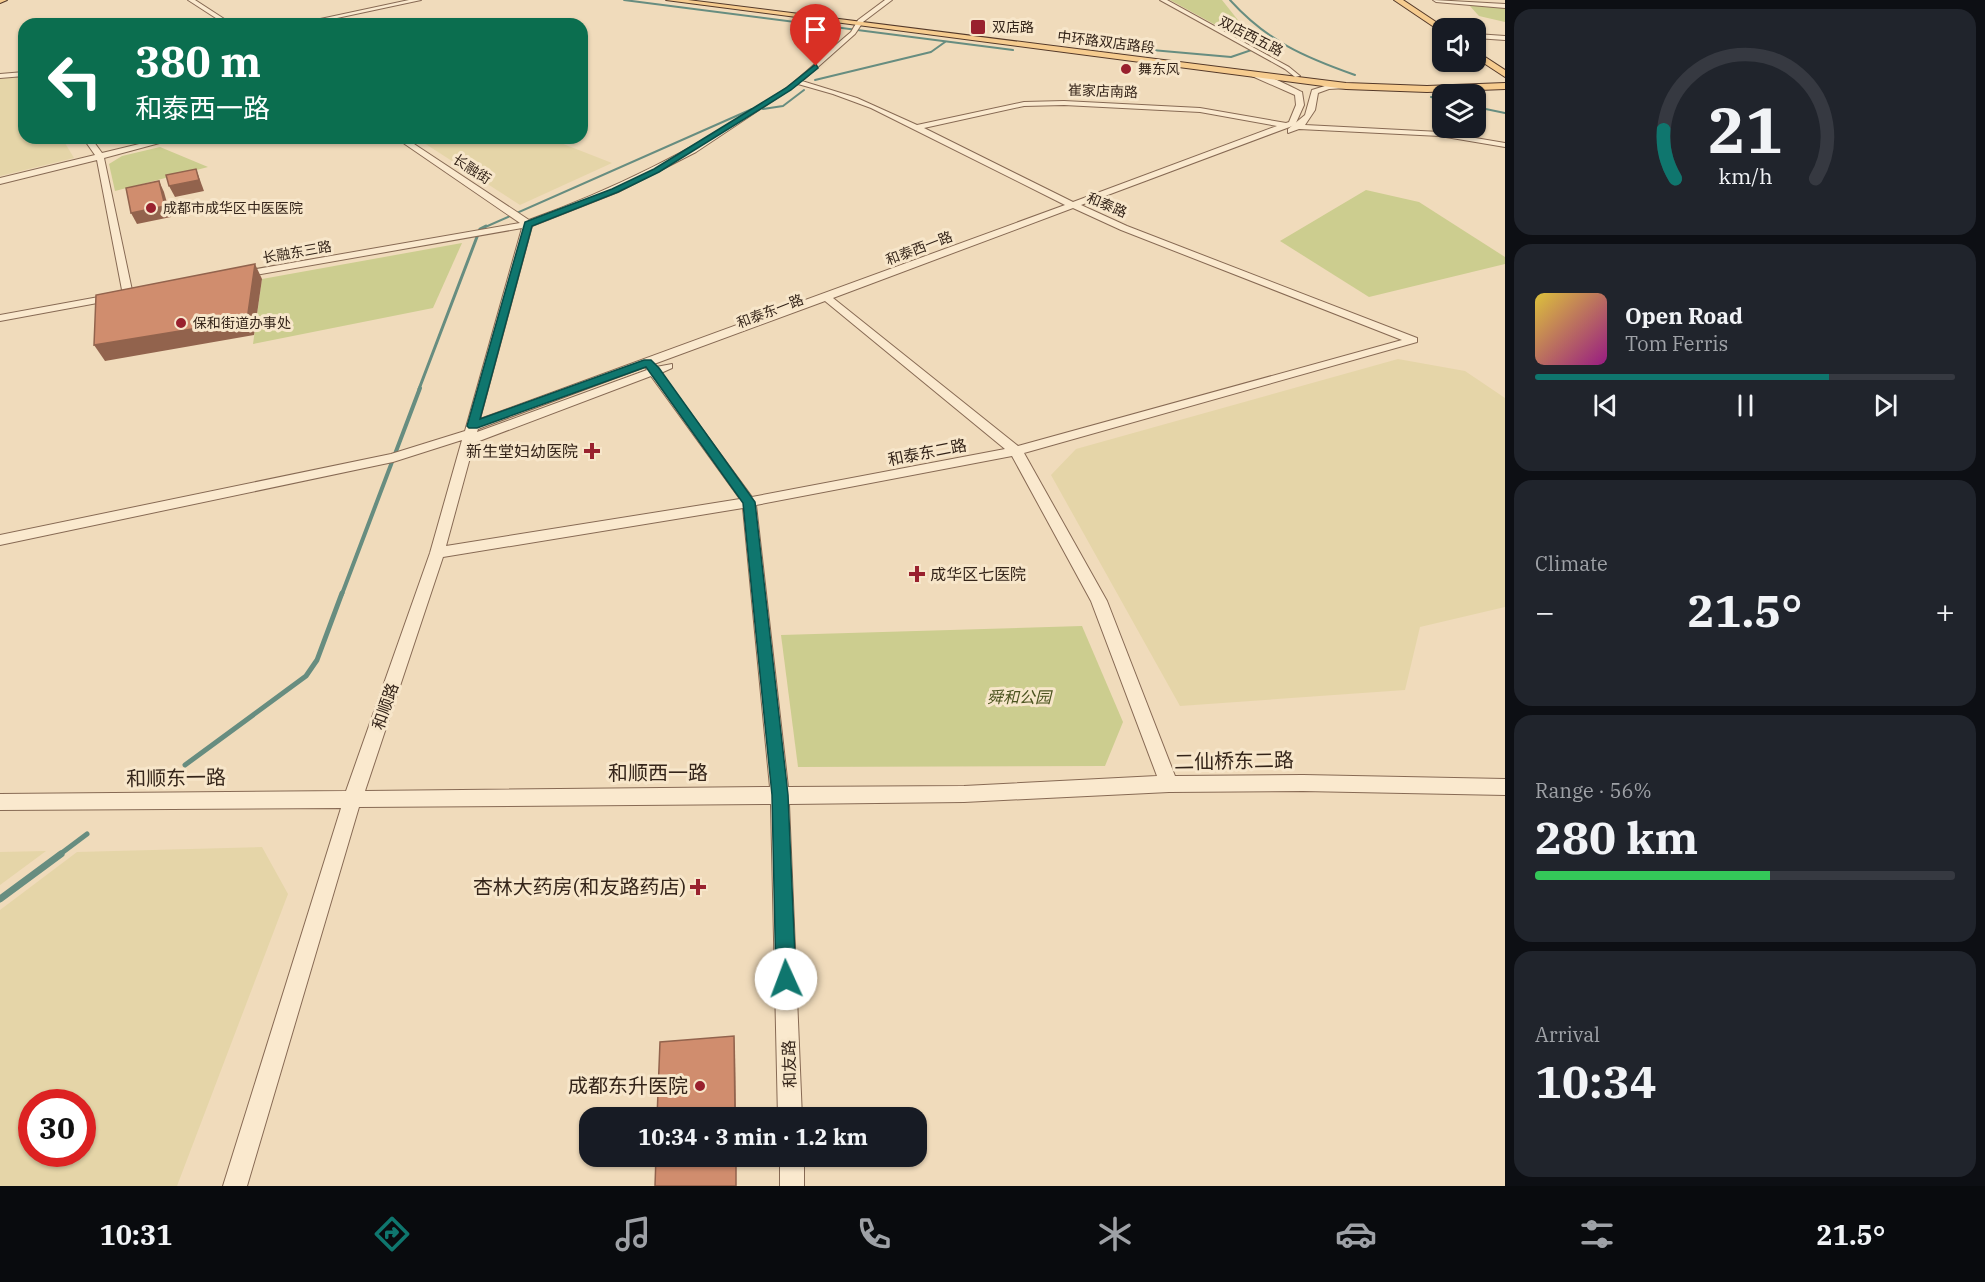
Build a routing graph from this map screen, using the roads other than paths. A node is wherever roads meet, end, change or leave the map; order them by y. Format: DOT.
graph roads {
  1 [pos="193,0"];
  2 [pos="418,0"];
  3 [pos="670,0"];
  4 [pos="699,0"];
  5 [pos="889,0"];
  6 [pos="1163,0"];
  7 [pos="1398,0"];
  8 [pos="1411,0"];
  9 [pos="1436,0"];
  10 [pos="368,4"];
  11 [pos="1505,6"];
  12 [pos="376,9"];
  13 [pos="220,18"];
  14 [pos="330,18"];
  15 [pos="1438,18"];
  16 [pos="1432,24"];
  17 [pos="857,27"];
  18 [pos="1486,37"];
  19 [pos="1505,38"];
  20 [pos="1486,51"];
  21 [pos="1486,61"];
  22 [pos="1505,63"];
  23 [pos="1248,73"];
  24 [pos="18,74"];
  25 [pos="1505,74"];
  26 [pos="0,76"];
  27 [pos="1297,76"];
  28 [pos="1505,79"];
  29 [pos="797,82"];
  30 [pos="1346,86"];
  31 [pos="1505,87"];
  32 [pos="1294,126"];
  33 [pos="917,127"];
  34 [pos="91,144"];
  35 [pos="149,144"];
  36 [pos="409,144"];
  37 [pos="1505,145"];
  38 [pos="100,156"];
  39 [pos="0,181"];
  40 [pos="1077,207"];
  41 [pos="523,220"];
  42 [pos="233,277"];
  43 [pos="139,293"];
  44 [pos="128,295"];
  45 [pos="829,301"];
  46 [pos="0,318"];
  47 [pos="1413,340"];
  48 [pos="651,366"];
  49 [pos="471,433"];
  50 [pos="1016,452"];
  51 [pos="749,502"];
  52 [pos="0,540"];
  53 [pos="437,553"];
  54 [pos="1169,784"];
  55 [pos="1505,787"];
  56 [pos="963,794"];
  57 [pos="780,795"];
  58 [pos="353,798"];
  59 [pos="0,802"];
  60 [pos="790,1107"];
  61 [pos="792,1167"];
  62 [pos="235,1186"];
  63 [pos="792,1186"];
  1 -- 13 [label="street"];
  2 -- 12 [label="street"];
  3 -- 17 [label="main road, 中环路双店路段"];
  4 -- 17 [label="main road, 中环路双店路段"];
  5 -- 17 [label="street, 长融东三路"];
  6 -- 27 [label="street, 双店西五路"];
  7 -- 16 [label="main road"];
  8 -- 15 [label="main road"];
  9 -- 11 [label="street"];
  10 -- 12 [label="street"];
  12 -- 14 [label="street"];
  17 -- 23 [label="main road, 中环路双店路段"];
  17 -- 27 [label="main road, 中环路双店路段"];
  17 -- 29 [label="street, 长融东三路"];
  18 -- 19 [label="street"];
  20 -- 22 [label="main road"];
  21 -- 25 [label="main road"];
  23 -- 30 [label="main road, 中环路双店路段"];
  23 -- 32 [label="street"];
  24 -- 26 [label="street"];
  27 -- 28 [label="main road, 中环路双店路段"];
  29 -- 33 [label="street, 和泰路"];
  29 -- 41 [label="street, 长融东三路"];
  30 -- 31 [label="main road, 中环路双店路段"];
  30 -- 32 [label="street"];
  32 -- 33 [label="street, 崔家店南路"];
  32 -- 37 [label="street, 崔家店南路"];
  32 -- 40 [label="street"];
  33 -- 40 [label="street, 和泰路"];
  34 -- 38 [label="street"];
  35 -- 38 [label="street"];
  36 -- 41 [label="street, 长融街"];
  38 -- 39 [label="street"];
  38 -- 44 [label="street"];
  40 -- 45 [label="street, 和泰东一路"];
  40 -- 47 [label="street, 和泰路"];
  41 -- 42 [label="street, 长融东三路"];
  41 -- 49 [label="street, 和顺路"];
  43 -- 44 [label="street"];
  44 -- 46 [label="street"];
  45 -- 48 [label="street, 和泰东一路"];
  45 -- 50 [label="street"];
  47 -- 50 [label="street, 和泰东二路"];
  48 -- 49 [label="street, 和泰东一路"];
  48 -- 49 [label="street"];
  48 -- 51 [label="street, 和友路"];
  49 -- 52 [label="street"];
  49 -- 53 [label="street, 和顺路"];
  50 -- 51 [label="street, 和泰东二路"];
  50 -- 54 [label="street"];
  51 -- 53 [label="street, 和泰东二路"];
  51 -- 57 [label="street, 和友路"];
  53 -- 58 [label="street, 和顺路"];
  54 -- 55 [label="street, 二仙桥东二路"];
  54 -- 56 [label="street, 二仙桥东二路"];
  56 -- 57 [label="street, 和顺西一路"];
  57 -- 58 [label="street, 和顺西一路"];
  57 -- 60 [label="street, 和友路"];
  58 -- 59 [label="street, 和顺东一路"];
  58 -- 62 [label="street, 和顺路"];
  61 -- 63 [label="street"];
}
